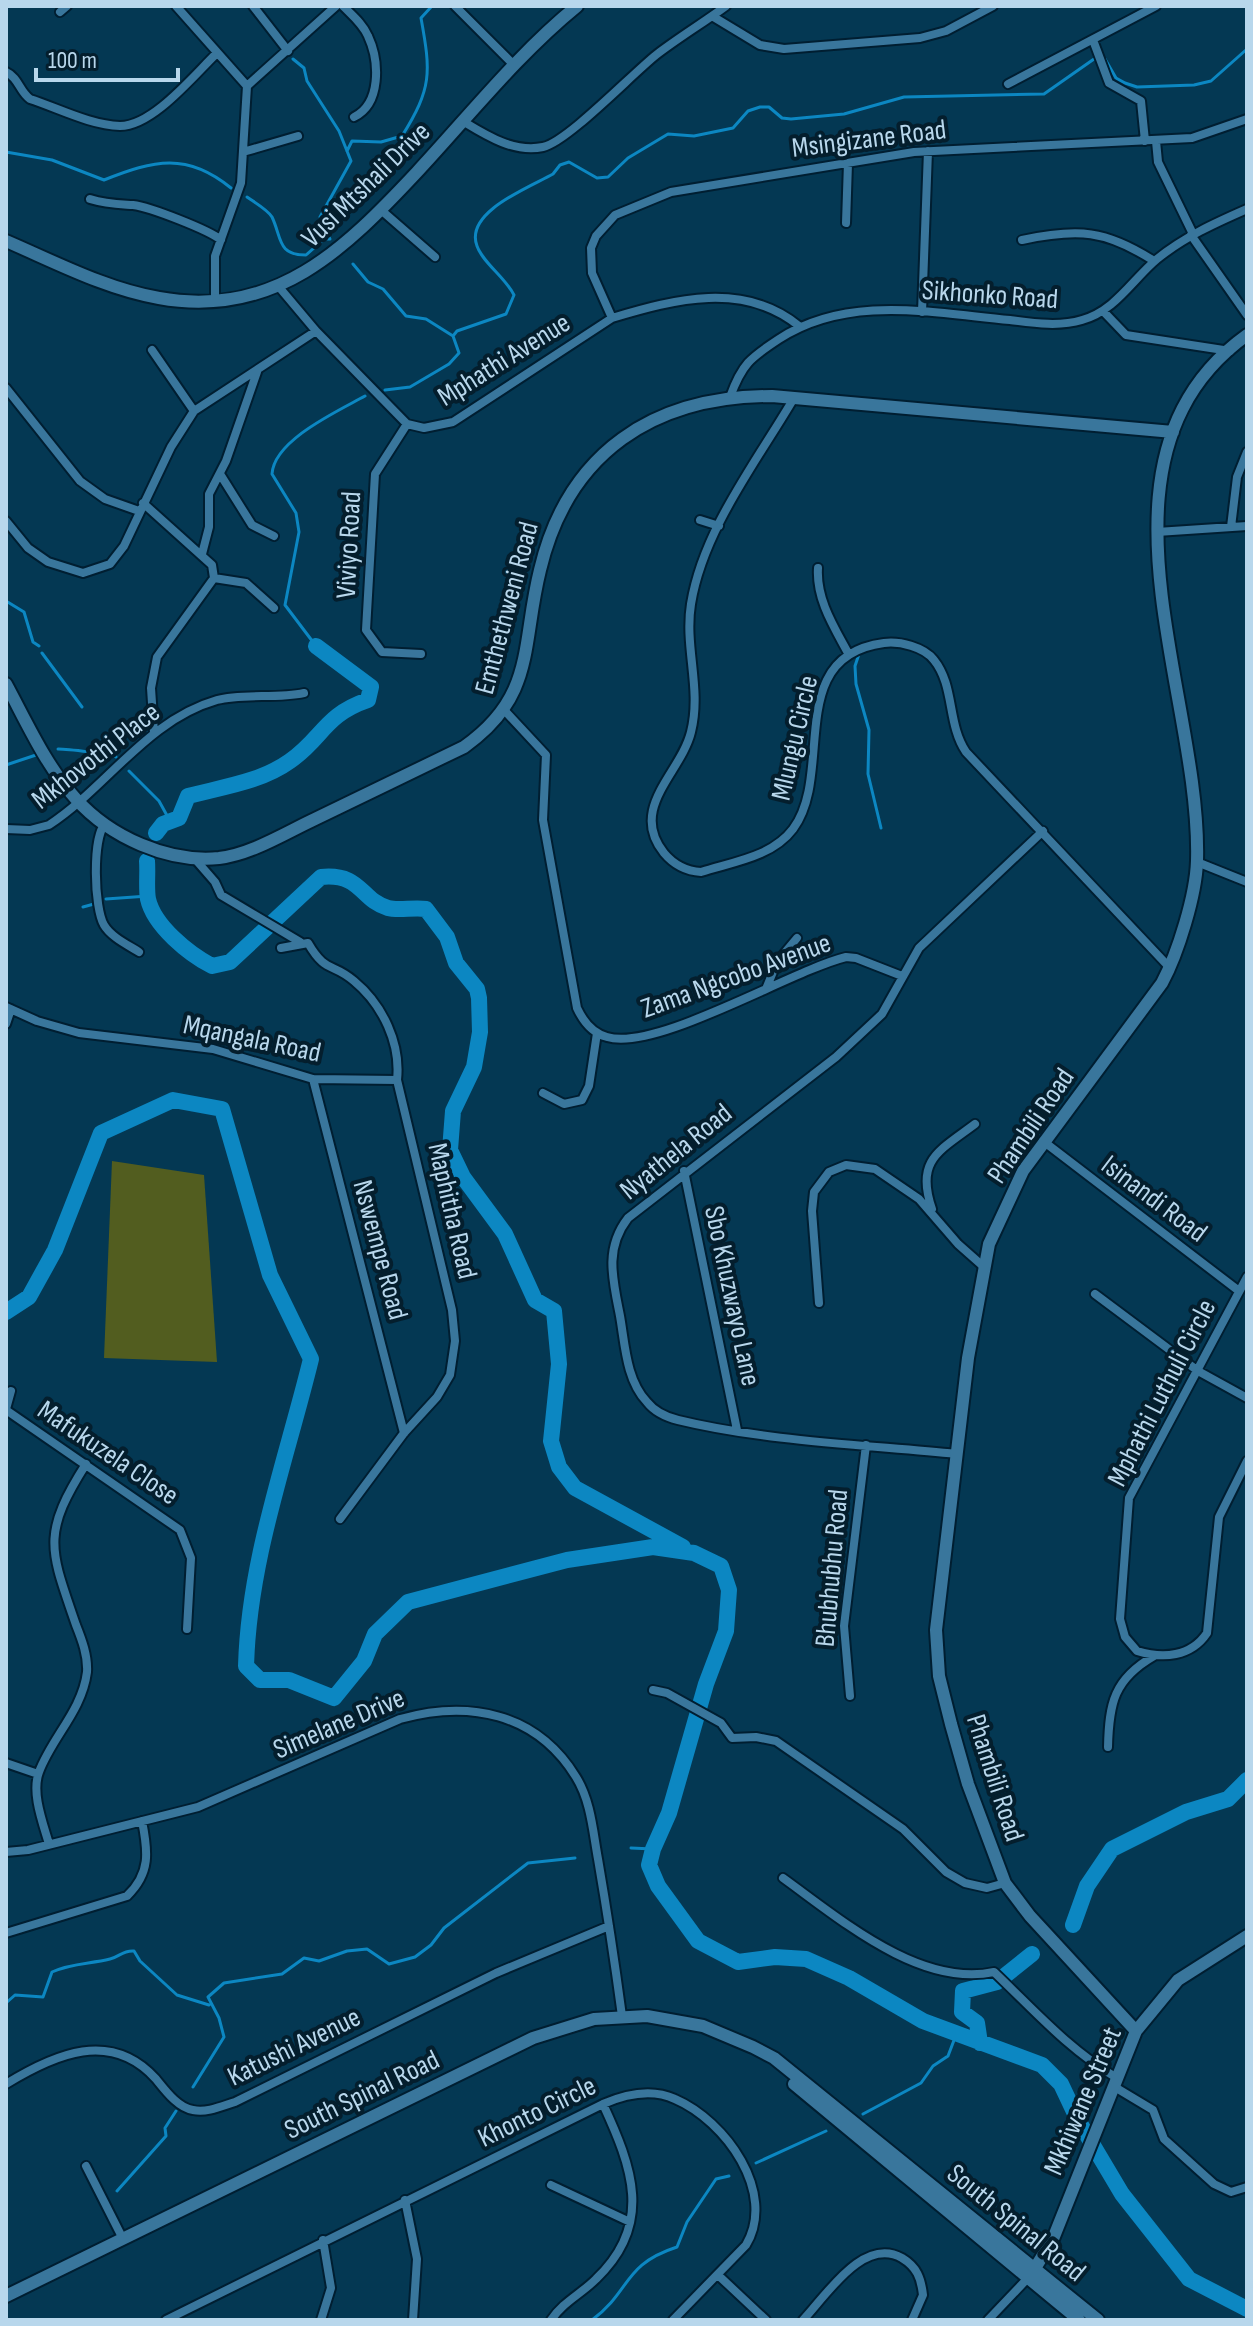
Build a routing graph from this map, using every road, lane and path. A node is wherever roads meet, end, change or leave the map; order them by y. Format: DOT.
graph roads {
  1 [pos="176,6"];
  2 [pos="253,6"];
  3 [pos="336,6"];
  4 [pos="343,6"];
  5 [pos="455,6"];
  6 [pos="577,6"];
  7 [pos="726,6"];
  8 [pos="993,6"];
  9 [pos="1156,6"];
  10 [pos="712,16"];
  11 [pos="1094,44"];
  12 [pos="288,51"];
  13 [pos="217,53"];
  14 [pos="515,66"];
  15 [pos="6,72"];
  16 [pos="1008,84"];
  17 [pos="247,86"];
  18 [pos="354,117"];
  19 [pos="1247,119"];
  20 [pos="464,122"];
  21 [pos="298,136"];
  22 [pos="1145,141"];
  23 [pos="1156,141"];
  24 [pos="928,151"];
  25 [pos="243,152"];
  26 [pos="848,163"];
  27 [pos="90,199"];
  28 [pos="1247,209"];
  29 [pos="381,210"];
  30 [pos="846,223"];
  31 [pos="1192,235"];
  32 [pos="221,240"];
  33 [pos="1022,240"];
  34 [pos="6,241"];
  35 [pos="435,257"];
  36 [pos="1154,261"];
  37 [pos="279,287"];
  38 [pos="215,300"];
  39 [pos="1103,311"];
  40 [pos="922,312"];
  41 [pos="1247,315"];
  42 [pos="612,318"];
  43 [pos="799,326"];
  44 [pos="316,331"];
  45 [pos="1247,335"];
  46 [pos="152,350"];
  47 [pos="1230,351"];
  48 [pos="258,371"];
  49 [pos="6,388"];
  50 [pos="730,397"];
  51 [pos="794,398"];
  52 [pos="194,411"];
  53 [pos="407,424"];
  54 [pos="1173,432"];
  55 [pos="1247,452"];
  56 [pos="220,474"];
  57 [pos="141,507"];
  58 [pos="700,520"];
  59 [pos="6,521"];
  60 [pos="719,526"];
  61 [pos="1231,527"];
  62 [pos="1247,529"];
  63 [pos="1156,532"];
  64 [pos="274,536"];
  65 [pos="202,554"];
  66 [pos="818,568"];
  67 [pos="214,578"];
  68 [pos="274,608"];
  69 [pos="848,653"];
  70 [pos="421,654"];
  71 [pos="6,684"];
  72 [pos="304,693"];
  73 [pos="12,709"];
  74 [pos="505,711"];
  75 [pos="154,733"];
  76 [pos="79,802"];
  77 [pos="105,824"];
  78 [pos="6,829"];
  79 [pos="1043,831"];
  80 [pos="195,859"];
  81 [pos="1197,862"];
  82 [pos="1247,882"];
  83 [pos="797,938"];
  84 [pos="300,942"];
  85 [pos="281,948"];
  86 [pos="139,952"];
  87 [pos="1170,968"];
  88 [pos="902,976"];
  89 [pos="766,989"];
  90 [pos="9,1008"];
  91 [pos="6,1024"];
  92 [pos="597,1033"];
  93 [pos="313,1079"];
  94 [pos="397,1080"];
  95 [pos="543,1093"];
  96 [pos="975,1124"];
  97 [pos="1043,1141"];
  98 [pos="684,1171"];
  99 [pos="932,1210"];
  100 [pos="984,1267"];
  101 [pos="1247,1277"];
  102 [pos="1239,1291"];
  103 [pos="1095,1294"];
  104 [pos="819,1303"];
  105 [pos="1198,1371"];
  106 [pos="11,1391"];
  107 [pos="1247,1398"];
  108 [pos="6,1409"];
  109 [pos="737,1430"];
  110 [pos="404,1433"];
  111 [pos="866,1445"];
  112 [pos="956,1454"];
  113 [pos="1247,1461"];
  114 [pos="86,1464"];
  115 [pos="340,1519"];
  116 [pos="187,1629"];
  117 [pos="1154,1656"];
  118 [pos="653,1690"];
  119 [pos="850,1696"];
  120 [pos="1108,1747"];
  121 [pos="6,1763"];
  122 [pos="38,1774"];
  123 [pos="142,1821"];
  124 [pos="49,1844"];
  125 [pos="6,1852"];
  126 [pos="783,1878"];
  127 [pos="1005,1883"];
  128 [pos="609,1926"];
  129 [pos="6,1933"];
  130 [pos="1247,1936"];
  131 [pos="622,2016"];
  132 [pos="1136,2031"];
  133 [pos="6,2084"];
  134 [pos="1113,2087"];
  135 [pos="603,2104"];
  136 [pos="86,2166"];
  137 [pos="551,2185"];
  138 [pos="1247,2187"];
  139 [pos="405,2200"];
  140 [pos="630,2222"];
  141 [pos="123,2239"];
  142 [pos="323,2240"];
  143 [pos="1031,2274"];
  144 [pos="719,2276"];
  145 [pos="6,2296"];
  146 [pos="166,2320"];
  147 [pos="321,2320"];
  148 [pos="413,2320"];
  149 [pos="551,2320"];
  150 [pos="673,2320"];
  151 [pos="766,2320"];
  152 [pos="803,2320"];
  153 [pos="912,2320"];
  154 [pos="988,2320"];
  155 [pos="1079,2320"];
  156 [pos="1098,2320"];
  1 -- 13 [label="street"];
  2 -- 12 [label="street"];
  3 -- 12 [label="street"];
  4 -- 18 [label="street"];
  5 -- 14 [label="street"];
  6 -- 14 [label="street, Vusi Mtshali Drive"];
  7 -- 10 [label="street"];
  8 -- 10 [label="street"];
  9 -- 11 [label="street"];
  10 -- 20 [label="street"];
  11 -- 16 [label="street"];
  11 -- 22 [label="street"];
  12 -- 17 [label="street"];
  13 -- 15 [label="street"];
  13 -- 17 [label="street"];
  14 -- 20 [label="street, Vusi Mtshali Drive"];
  17 -- 25 [label="street"];
  19 -- 23 [label="street, Msingizane Road"];
  20 -- 29 [label="street, Vusi Mtshali Drive"];
  21 -- 25 [label="street"];
  22 -- 23 [label="street, Msingizane Road"];
  22 -- 24 [label="street, Msingizane Road"];
  23 -- 31 [label="street"];
  24 -- 26 [label="street, Msingizane Road"];
  24 -- 40 [label="street"];
  25 -- 32 [label="street"];
  26 -- 30 [label="street"];
  26 -- 42 [label="street, Msingizane Road"];
  27 -- 32 [label="street"];
  28 -- 31 [label="street, Sikhonko Road"];
  29 -- 35 [label="street"];
  29 -- 37 [label="street, Vusi Mtshali Drive"];
  31 -- 36 [label="street, Sikhonko Road"];
  31 -- 41 [label="street"];
  32 -- 38 [label="street"];
  33 -- 36 [label="street"];
  34 -- 38 [label="street, Vusi Mtshali Drive"];
  36 -- 39 [label="street, Sikhonko Road"];
  37 -- 38 [label="street, Vusi Mtshali Drive"];
  37 -- 44 [label="street, Mphathi Avenue"];
  39 -- 40 [label="street, Sikhonko Road"];
  39 -- 47 [label="street"];
  40 -- 43 [label="street, Sikhonko Road"];
  42 -- 43 [label="street, Mphathi Avenue"];
  42 -- 53 [label="street, Mphathi Avenue"];
  43 -- 50 [label="street, Sikhonko Road"];
  44 -- 48 [label="street"];
  44 -- 53 [label="street, Mphathi Avenue"];
  45 -- 47 [label="street, Phambili Road"];
  46 -- 52 [label="street"];
  47 -- 54 [label="street, Phambili Road"];
  48 -- 52 [label="street"];
  48 -- 56 [label="street"];
  49 -- 57 [label="street"];
  50 -- 51 [label="street, Emthethweni Road"];
  50 -- 74 [label="street, Emthethweni Road"];
  51 -- 54 [label="street, Emthethweni Road"];
  51 -- 60 [label="street, Mlungu Circle"];
  52 -- 57 [label="street"];
  53 -- 70 [label="street, Viviyo Road"];
  54 -- 63 [label="street, Phambili Road"];
  55 -- 61 [label="street"];
  56 -- 64 [label="street"];
  56 -- 65 [label="street"];
  57 -- 59 [label="street"];
  57 -- 65 [label="street"];
  58 -- 60 [label="street"];
  60 -- 69 [label="street, Mlungu Circle"];
  61 -- 62 [label="street"];
  61 -- 63 [label="street"];
  63 -- 81 [label="street, Phambili Road"];
  65 -- 67 [label="street"];
  66 -- 69 [label="street"];
  67 -- 68 [label="street"];
  67 -- 75 [label="street"];
  69 -- 79 [label="street, Mlungu Circle"];
  71 -- 73 [label="street, Emthethweni Road"];
  72 -- 75 [label="street, Mkhovothi Place"];
  73 -- 76 [label="street, Emthethweni Road"];
  74 -- 80 [label="street, Emthethweni Road"];
  74 -- 92 [label="street"];
  75 -- 76 [label="street, Mkhovothi Place"];
  76 -- 77 [label="street, Emthethweni Road"];
  76 -- 78 [label="street, Mkhovothi Place"];
  77 -- 80 [label="street, Emthethweni Road"];
  77 -- 86 [label="street"];
  79 -- 87 [label="street, Mlungu Circle"];
  79 -- 88 [label="street, Nyathela Road"];
  80 -- 84 [label="street, Maphitha Road"];
  81 -- 82 [label="street"];
  81 -- 87 [label="street, Phambili Road"];
  83 -- 89 [label="street"];
  84 -- 85 [label="street"];
  84 -- 94 [label="street, Maphitha Road"];
  87 -- 97 [label="street, Phambili Road"];
  88 -- 89 [label="street, Zama Ngcobo Avenue"];
  88 -- 98 [label="street, Nyathela Road"];
  89 -- 92 [label="street, Zama Ngcobo Avenue"];
  90 -- 91 [label="street"];
  90 -- 93 [label="street, Mqangala Road"];
  92 -- 95 [label="street"];
  93 -- 94 [label="street, Mqangala Road"];
  93 -- 110 [label="street, Nswempe Road"];
  94 -- 110 [label="street, Maphitha Road"];
  96 -- 99 [label="street"];
  97 -- 100 [label="street, Phambili Road"];
  97 -- 102 [label="street, Isinandi Road"];
  98 -- 109 [label="street, Sbo Khuzwayo Lane"];
  98 -- 109 [label="street, Nyathela Road"];
  99 -- 100 [label="street"];
  99 -- 104 [label="street"];
  100 -- 112 [label="street, Phambili Road"];
  101 -- 102 [label="street, Mphathi Luthuli Circle"];
  102 -- 105 [label="street, Mphathi Luthuli Circle"];
  103 -- 105 [label="street"];
  105 -- 107 [label="street"];
  105 -- 117 [label="street, Mphathi Luthuli Circle"];
  106 -- 108 [label="street"];
  108 -- 114 [label="street, Mafukuzela Close"];
  109 -- 111 [label="street, Nyathela Road"];
  110 -- 115 [label="street, Maphitha Road"];
  111 -- 112 [label="street, Nyathela Road"];
  111 -- 119 [label="street, Bhubhubhu Road"];
  112 -- 127 [label="street, Phambili Road"];
  113 -- 117 [label="street"];
  114 -- 116 [label="street, Mafukuzela Close"];
  114 -- 122 [label="street"];
  117 -- 120 [label="street"];
  118 -- 127 [label="street"];
  121 -- 122 [label="street"];
  122 -- 124 [label="street"];
  123 -- 124 [label="street, Simelane Drive"];
  123 -- 128 [label="street, Simelane Drive"];
  123 -- 129 [label="street"];
  124 -- 125 [label="street, Simelane Drive"];
  126 -- 134 [label="street"];
  127 -- 132 [label="street, Phambili Road"];
  128 -- 131 [label="street, Simelane Drive"];
  128 -- 133 [label="street, Katushi Avenue"];
  130 -- 132 [label="street, Mkhiwane Street"];
  131 -- 141 [label="street, South Spinal Road"];
  131 -- 143 [label="street, South Spinal Road"];
  132 -- 134 [label="street, Mkhiwane Street"];
  134 -- 138 [label="street"];
  134 -- 143 [label="street, Mkhiwane Street"];
  135 -- 139 [label="street, Khonto Circle"];
  135 -- 140 [label="street"];
  135 -- 144 [label="street, Khonto Circle"];
  136 -- 141 [label="street"];
  137 -- 140 [label="street"];
  139 -- 142 [label="street, Khonto Circle"];
  139 -- 148 [label="street"];
  140 -- 149 [label="street"];
  141 -- 145 [label="street, South Spinal Road"];
  142 -- 146 [label="street, Khonto Circle"];
  142 -- 147 [label="street"];
  143 -- 154 [label="street"];
  143 -- 155 [label="street, South Spinal Road"];
  143 -- 156 [label="street, South Spinal Road"];
  144 -- 150 [label="street, Khonto Circle"];
  144 -- 151 [label="street"];
  152 -- 153 [label="street"];
}
